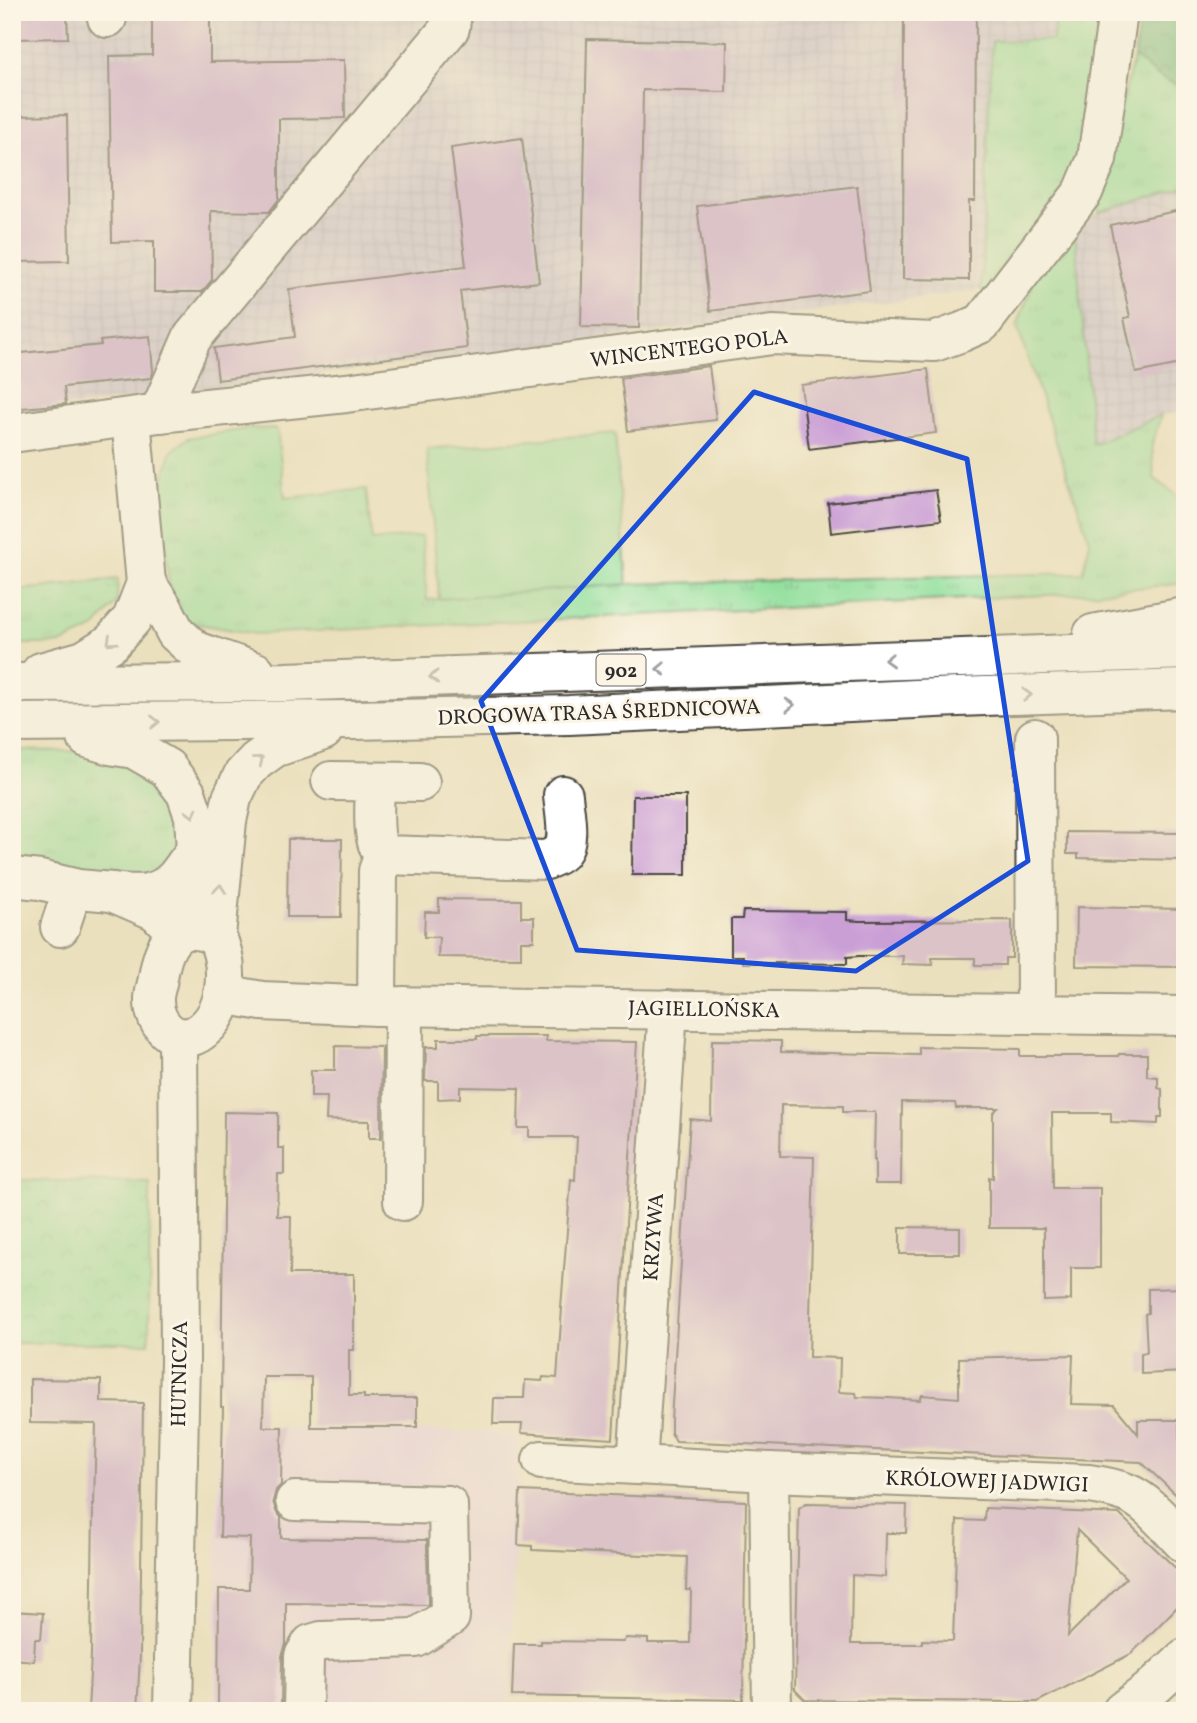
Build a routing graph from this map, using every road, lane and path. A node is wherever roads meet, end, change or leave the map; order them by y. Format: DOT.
graph roads {
  1 [pos="452,12"];
  2 [pos="1118,12"];
  3 [pos="145,415"];
  4 [pos="12,433"];
  5 [pos="146,583"];
  6 [pos="1185,617"];
  7 [pos="1185,650"];
  8 [pos="957,658"];
  9 [pos="12,682"];
  10 [pos="285,682"];
  11 [pos="1185,689"];
  12 [pos="355,720"];
  13 [pos="25,723"];
  14 [pos="1035,738"];
  15 [pos="331,781"];
  16 [pos="375,782"];
  17 [pos="420,782"];
  18 [pos="563,795"];
  19 [pos="196,851"];
  20 [pos="384,855"];
  21 [pos="12,877"];
  22 [pos="88,890"];
  23 [pos="60,927"];
  24 [pos="185,939"];
  25 [pos="223,994"];
  26 [pos="391,1006"];
  27 [pos="668,1009"];
  28 [pos="1036,1014"];
  29 [pos="1185,1016"];
  30 [pos="178,1037"];
  31 [pos="402,1201"];
  32 [pos="542,1461"];
  33 [pos="637,1465"];
  34 [pos="769,1472"];
  35 [pos="295,1501"];
  36 [pos="1185,1544"];
  37 [pos="1185,1658"];
  38 [pos="173,1711"];
  39 [pos="303,1711"];
  40 [pos="772,1711"];
  41 [pos="1122,1711"];
  1 -- 3 [label="street"];
  2 -- 3 [label="street, WINCENTEGO POLA"];
  3 -- 4 [label="street, WINCENTEGO POLA"];
  3 -- 5 [label="street"];
  5 -- 9 [label="street, one-way"];
  5 -- 10 [label="street"];
  6 -- 8 [label="street"];
  7 -- 8 [label="street, DROGOWA TRASA ŚREDNICOWA / 902"];
  8 -- 10 [label="street, DROGOWA TRASA ŚREDNICOWA / 902, one-way"];
  9 -- 10 [label="street, DROGOWA TRASA ŚREDNICOWA / 902"];
  12 -- 11 [label="street, DROGOWA TRASA ŚREDNICOWA / 902, one-way"];
  13 -- 12 [label="street, DROGOWA TRASA ŚREDNICOWA / 902, one-way"];
  24 -- 12 [label="street, one-way"];
  13 -- 19 [label="street, one-way"];
  14 -- 28 [label="street"];
  15 -- 16 [label="street"];
  16 -- 17 [label="street"];
  16 -- 20 [label="street"];
  18 -- 20 [label="street"];
  19 -- 22 [label="street"];
  19 -- 24 [label="street"];
  20 -- 26 [label="street"];
  21 -- 22 [label="street"];
  22 -- 23 [label="street"];
  22 -- 24 [label="street"];
  24 -- 25 [label="street"];
  24 -- 30 [label="street"];
  25 -- 26 [label="street, JAGIELLOŃSKA"];
  25 -- 30 [label="street"];
  26 -- 27 [label="street, JAGIELLOŃSKA"];
  26 -- 31 [label="street"];
  27 -- 28 [label="street, JAGIELLOŃSKA"];
  27 -- 33 [label="street, KRZYWA"];
  28 -- 29 [label="street, JAGIELLOŃSKA"];
  30 -- 38 [label="street, HUTNICZA"];
  32 -- 33 [label="street"];
  33 -- 34 [label="street"];
  34 -- 36 [label="street, KRÓLOWEJ JADWIGI"];
  34 -- 40 [label="street"];
  35 -- 39 [label="street"];
  37 -- 41 [label="street"];
}
